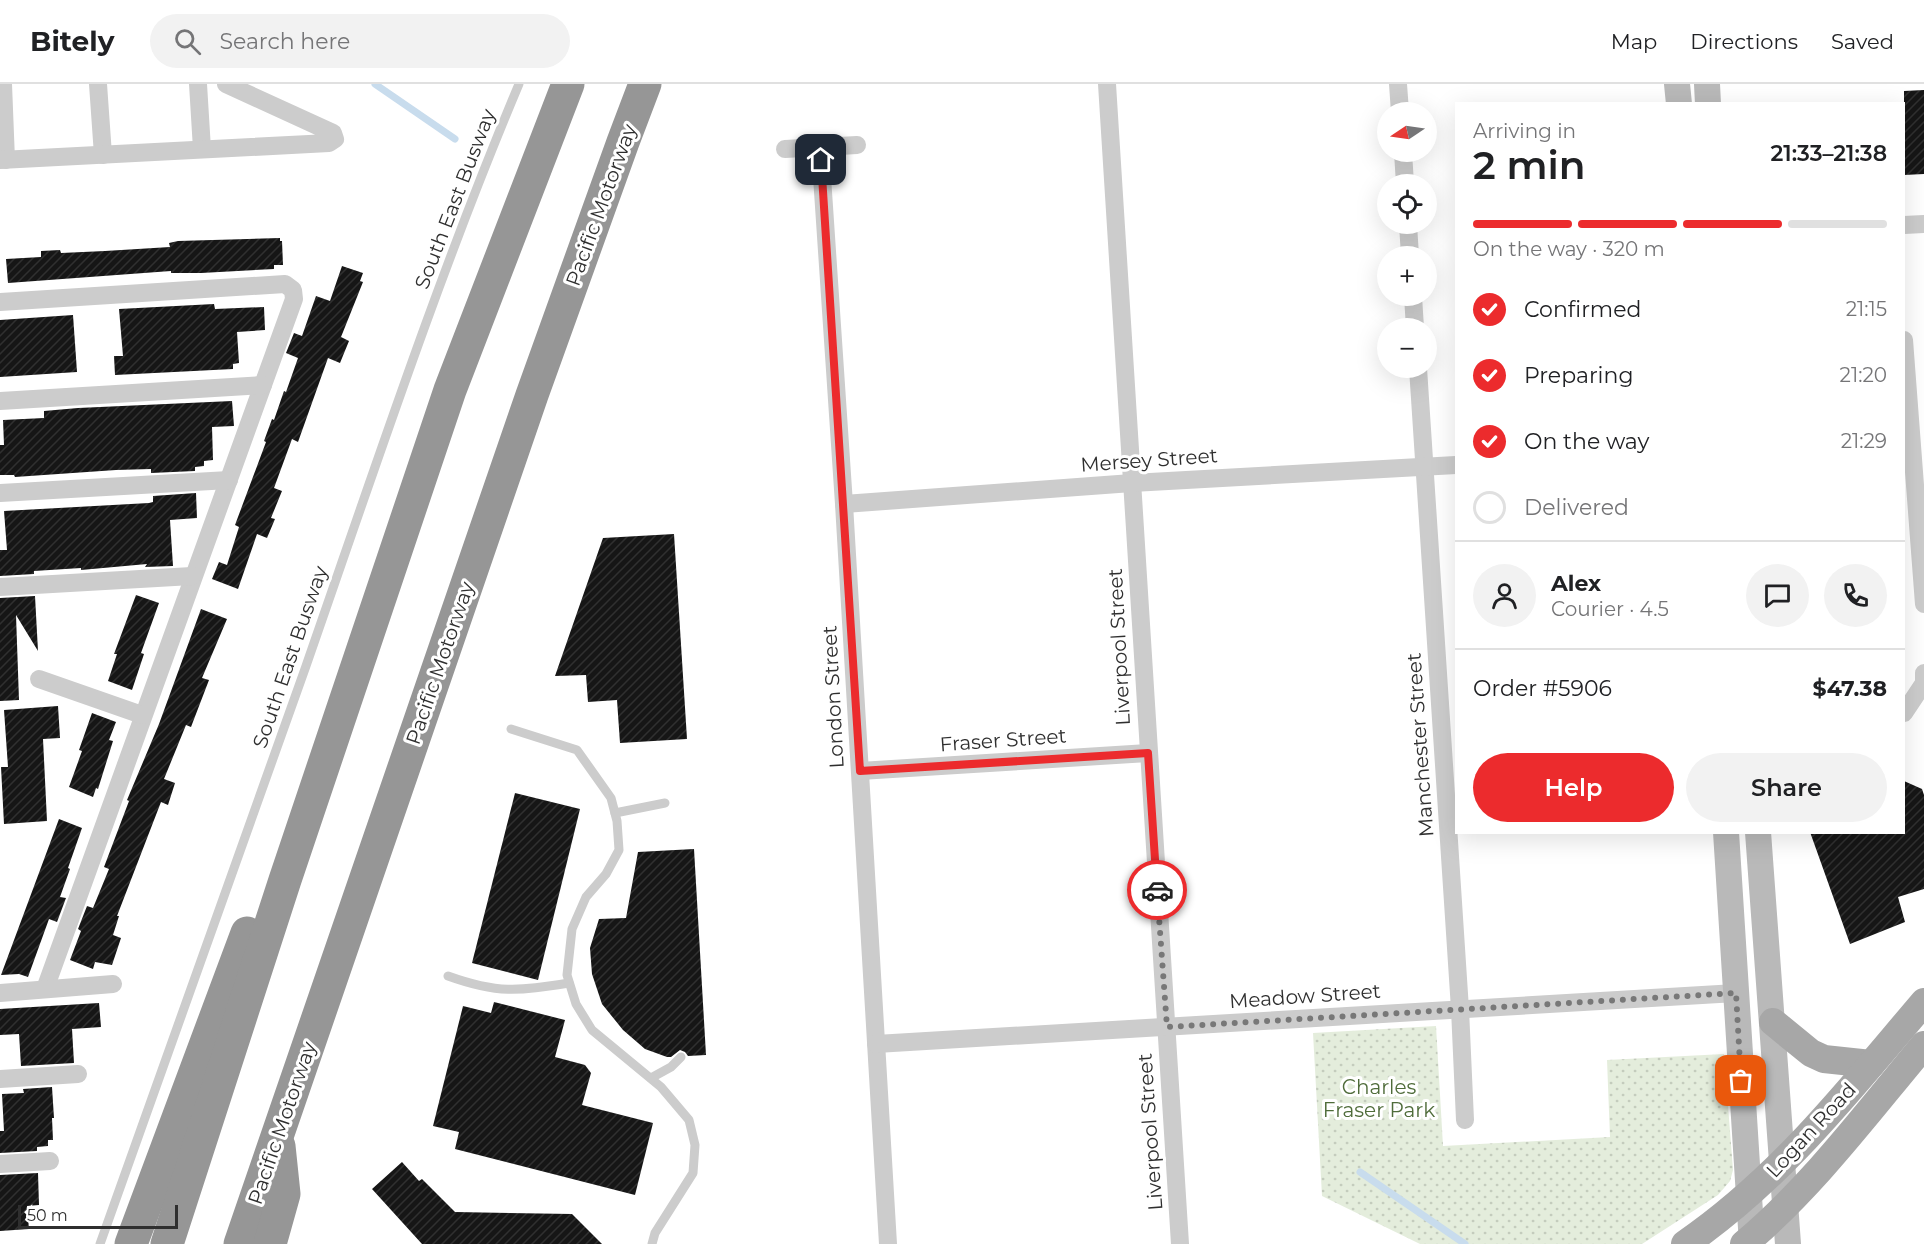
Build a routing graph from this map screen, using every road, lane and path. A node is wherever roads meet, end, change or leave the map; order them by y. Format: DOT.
graph roads {
  1 [pos="3,84"];
  2 [pos="98,84"];
  3 [pos="198,84"];
  4 [pos="226,84"];
  5 [pos="519,84"];
  6 [pos="568,84"];
  7 [pos="645,84"];
  8 [pos="1107,84"];
  9 [pos="1398,84"];
  10 [pos="1677,84"];
  11 [pos="1707,84"];
  12 [pos="1399,102"];
  13 [pos="1679,102"];
  14 [pos="1708,102"];
  15 [pos="857,145"];
  16 [pos="820,147"];
  17 [pos="202,149"];
  18 [pos="785,149"];
  19 [pos="103,154"];
  20 [pos="3,160"];
  21 [pos="1924,224"];
  22 [pos="1905,225"];
  23 [pos="0,302"];
  24 [pos="1905,353"];
  25 [pos="1419,378"];
  26 [pos="263,385"];
  27 [pos="0,401"];
  28 [pos="1455,465"];
  29 [pos="1425,467"];
  30 [pos="229,480"];
  31 [pos="1131,483"];
  32 [pos="0,493"];
  33 [pos="844,504"];
  34 [pos="192,576"];
  35 [pos="0,587"];
  36 [pos="1924,604"];
  37 [pos="1924,674"];
  38 [pos="39,679"];
  39 [pos="1905,712"];
  40 [pos="142,716"];
  41 [pos="511,729"];
  42 [pos="1450,737"];
  43 [pos="1148,753"];
  44 [pos="860,771"];
  45 [pos="665,803"];
  46 [pos="615,813"];
  47 [pos="1726,834"];
  48 [pos="1758,834"];
  49 [pos="285,880"];
  50 [pos="448,976"];
  51 [pos="569,982"];
  52 [pos="113,984"];
  53 [pos="45,989"];
  54 [pos="0,993"];
  55 [pos="1736,993"];
  56 [pos="1924,1002"];
  57 [pos="1460,1009"];
  58 [pos="1773,1022"];
  59 [pos="1167,1027"];
  60 [pos="876,1044"];
  61 [pos="1924,1045"];
  62 [pos="681,1057"];
  63 [pos="1871,1064"];
  64 [pos="78,1074"];
  65 [pos="651,1078"];
  66 [pos="0,1079"];
  67 [pos="1465,1120"];
  68 [pos="278,1134"];
  69 [pos="50,1161"];
  70 [pos="0,1164"];
  71 [pos="1782,1165"];
  72 [pos="1749,1194"];
  73 [pos="1785,1205"];
  74 [pos="1749,1242"];
  75 [pos="100,1244"];
  76 [pos="131,1244"];
  77 [pos="167,1244"];
  78 [pos="240,1244"];
  79 [pos="270,1244"];
  80 [pos="652,1244"];
  81 [pos="888,1244"];
  82 [pos="1180,1244"];
  83 [pos="1685,1244"];
  84 [pos="1788,1244"];
  1 -- 20 [label="street"];
  2 -- 19 [label="street"];
  3 -- 17 [label="street"];
  4 -- 17 [label="street"];
  5 -- 75 [label="lane, South East Busway"];
  6 -- 49 [label="highway"];
  7 -- 68 [label="highway, Pacific Motorway"];
  8 -- 31 [label="street, Liverpool Street"];
  9 -- 12 [label="street"];
  10 -- 13 [label="main road"];
  11 -- 14 [label="main road"];
  15 -- 16 [label="street"];
  16 -- 18 [label="street"];
  16 -- 33 [label="street, London Street"];
  17 -- 19 [label="street"];
  19 -- 20 [label="street"];
  21 -- 22 [label="street"];
  23 -- 26 [label="street"];
  24 -- 36 [label="street"];
  25 -- 29 [label="street, Manchester Street"];
  26 -- 27 [label="street"];
  26 -- 30 [label="street"];
  28 -- 29 [label="street, Mersey Street"];
  29 -- 31 [label="street, Mersey Street"];
  29 -- 42 [label="street, Manchester Street"];
  30 -- 32 [label="street"];
  30 -- 34 [label="street"];
  31 -- 33 [label="street, Mersey Street"];
  31 -- 43 [label="street, Liverpool Street"];
  33 -- 44 [label="street, London Street"];
  34 -- 35 [label="street"];
  34 -- 40 [label="street"];
  37 -- 39 [label="street"];
  38 -- 40 [label="street"];
  40 -- 53 [label="street"];
  41 -- 46 [label="lane"];
  42 -- 57 [label="street, Manchester Street"];
  43 -- 44 [label="street, Fraser Street"];
  43 -- 59 [label="street, Liverpool Street"];
  44 -- 60 [label="street, London Street"];
  45 -- 46 [label="lane"];
  46 -- 51 [label="lane"];
  47 -- 55 [label="main road"];
  48 -- 58 [label="main road"];
  49 -- 76 [label="highway"];
  49 -- 77 [label="highway"];
  50 -- 51 [label="lane"];
  51 -- 65 [label="lane"];
  52 -- 53 [label="street"];
  53 -- 54 [label="street"];
  55 -- 57 [label="street, Meadow Street"];
  55 -- 72 [label="main road"];
  56 -- 63 [label="main road, Logan Road"];
  57 -- 59 [label="street, Meadow Street"];
  57 -- 67 [label="street, Manchester Street"];
  58 -- 63 [label="main road"];
  58 -- 71 [label="main road"];
  59 -- 60 [label="street, Meadow Street"];
  59 -- 82 [label="street, Liverpool Street"];
  60 -- 81 [label="street, London Street"];
  61 -- 73 [label="main road, Logan Road"];
  62 -- 65 [label="lane"];
  63 -- 71 [label="main road, Logan Road"];
  64 -- 66 [label="street"];
  65 -- 80 [label="lane"];
  68 -- 78 [label="highway, Pacific Motorway"];
  68 -- 79 [label="highway"];
  69 -- 70 [label="street"];
  71 -- 72 [label="main road, Logan Road"];
  71 -- 73 [label="main road"];
  72 -- 74 [label="main road"];
  72 -- 83 [label="main road, Logan Road"];
  73 -- 74 [label="main road, Logan Road"];
  73 -- 84 [label="main road"];
}
